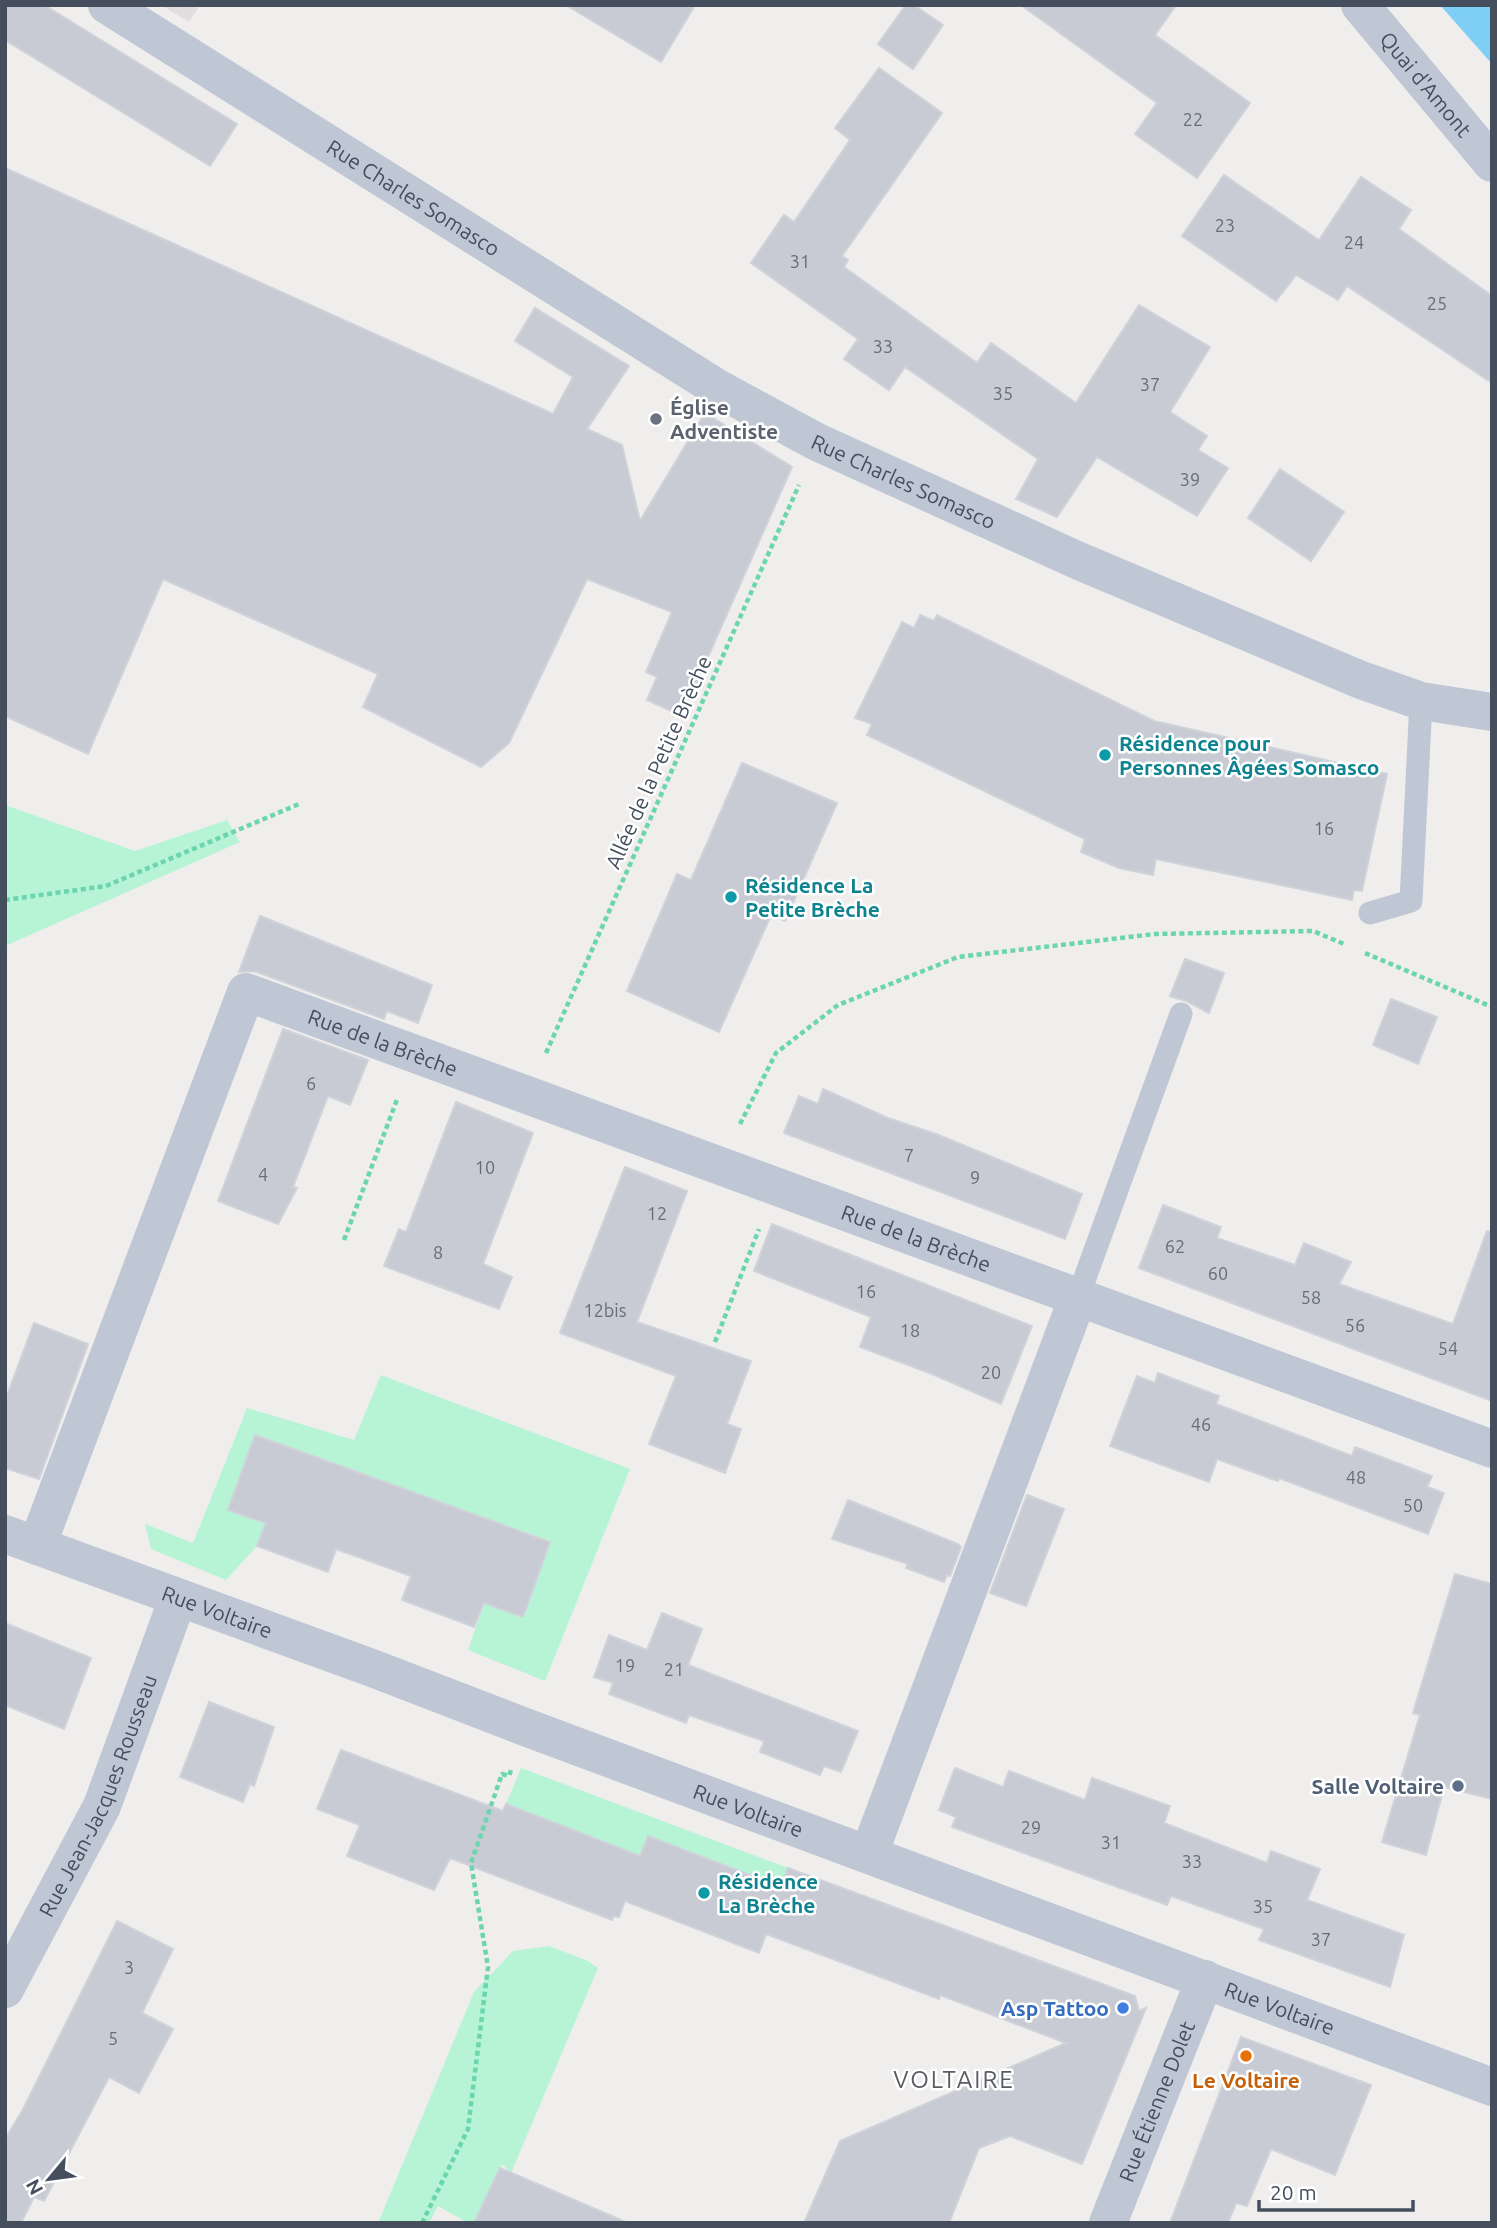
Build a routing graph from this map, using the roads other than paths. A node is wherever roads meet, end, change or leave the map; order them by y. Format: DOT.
graph roads {
  1 [pos="107,5"];
  2 [pos="1360,5"];
  3 [pos="1492,163"];
  4 [pos="1421,702"];
  5 [pos="1492,712"];
  6 [pos="1370,913"];
  7 [pos="1181,1014"];
  8 [pos="1078,1297"];
  9 [pos="1492,1449"];
  10 [pos="21,1540"];
  11 [pos="178,1598"];
  12 [pos="869,1854"];
  13 [pos="1205,1979"];
  14 [pos="5,1989"];
  15 [pos="1492,2087"];
  16 [pos="1108,2223"];
  1 -- 4 [label="street, Rue Charles Somasco"];
  2 -- 3 [label="street, Quai d'Amont"];
  4 -- 5 [label="street, Rue Charles Somasco"];
  4 -- 6 [label="lane"];
  7 -- 8 [label="lane"];
  8 -- 9 [label="street, Rue de la Brèche"];
  8 -- 10 [label="street, Rue de la Brèche"];
  8 -- 12 [label="street"];
  10 -- 11 [label="street, Rue Voltaire"];
  11 -- 12 [label="street, Rue Voltaire"];
  11 -- 14 [label="street, Rue Jean-Jacques Rousseau"];
  12 -- 13 [label="street, Rue Voltaire"];
  13 -- 15 [label="street, Rue Voltaire"];
  13 -- 16 [label="street, Rue Étienne Dolet"];
}
